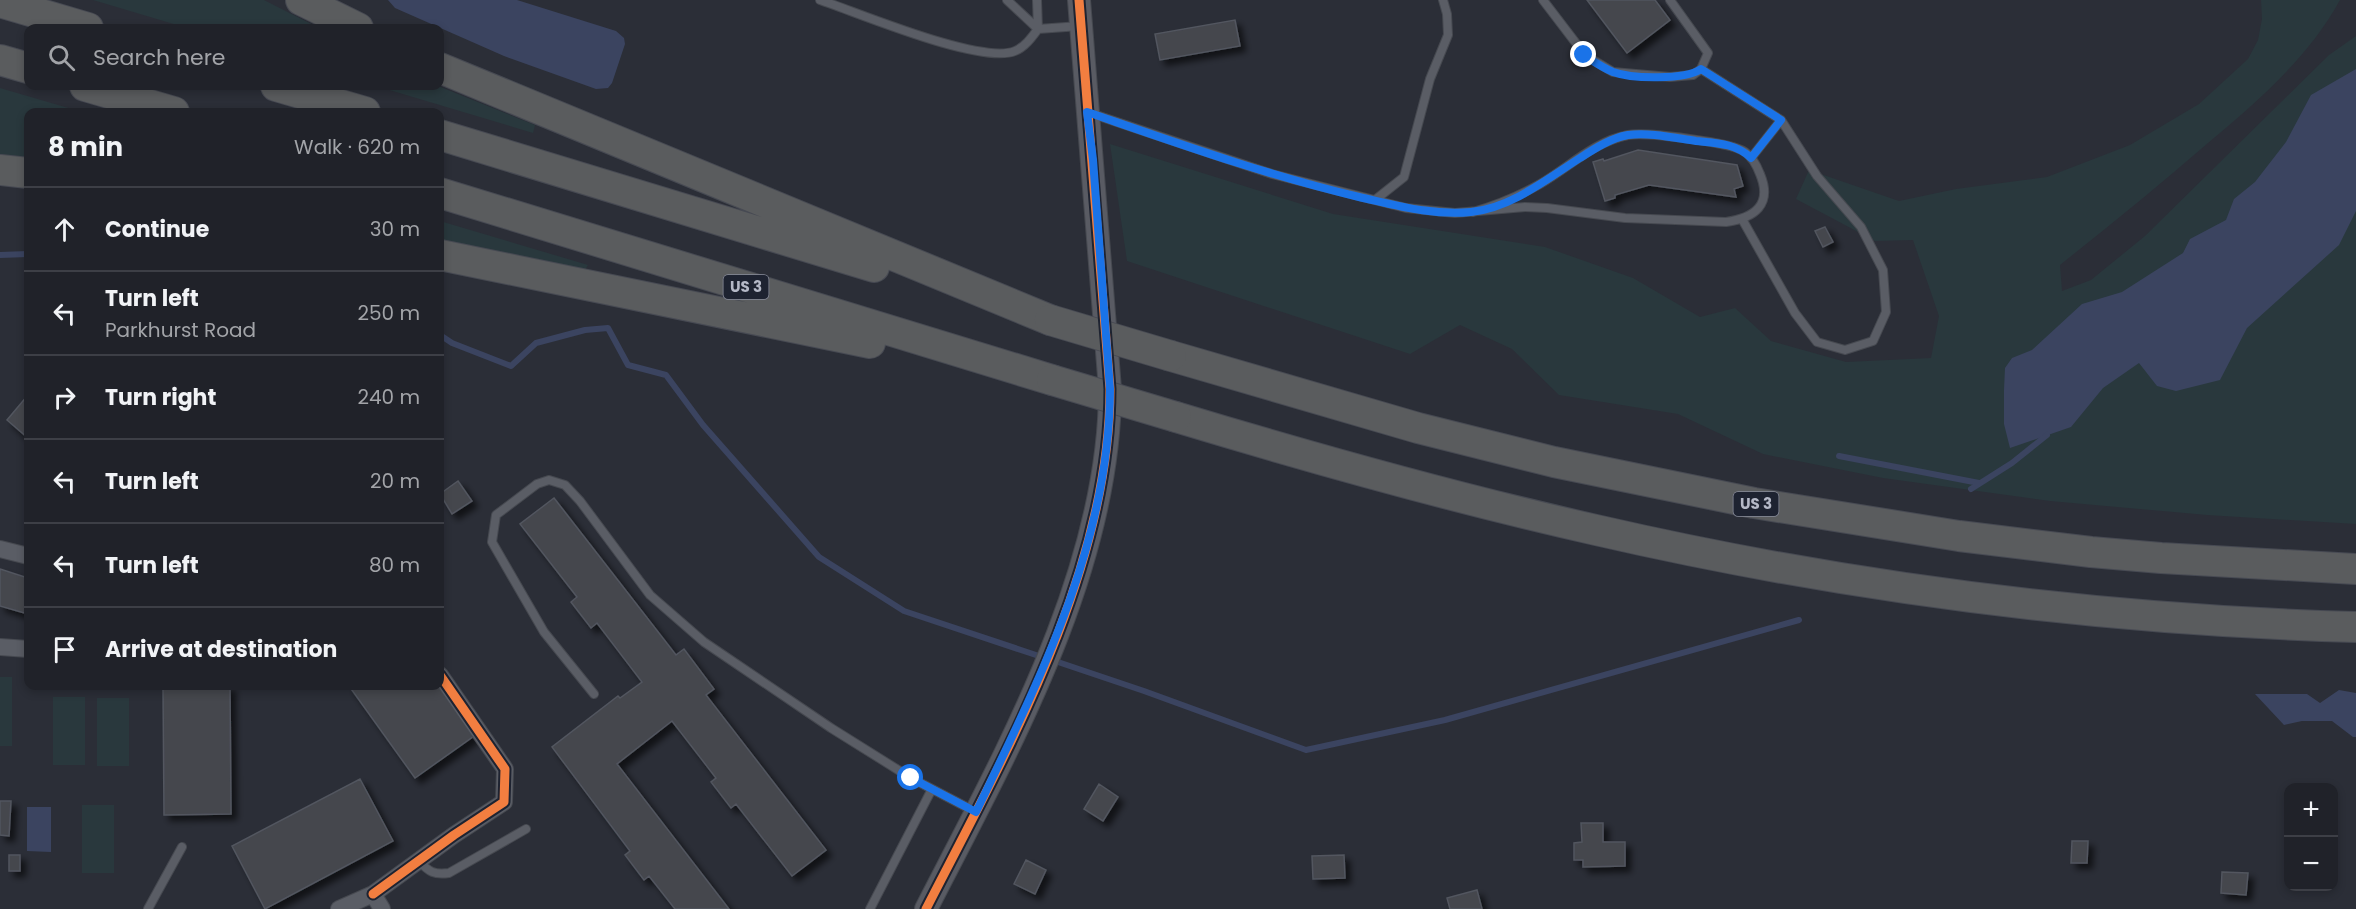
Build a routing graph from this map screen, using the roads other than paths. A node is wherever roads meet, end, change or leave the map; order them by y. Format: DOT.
graph roads {
  1 [pos="301,0"];
  2 [pos="820,0"];
  3 [pos="1006,0"];
  4 [pos="1037,0"];
  5 [pos="1079,0"];
  6 [pos="1443,0"];
  7 [pos="1543,0"];
  8 [pos="1670,0"];
  9 [pos="0,2"];
  10 [pos="74,24"];
  11 [pos="350,24"];
  12 [pos="1080,26"];
  13 [pos="1038,29"];
  14 [pos="0,60"];
  15 [pos="24,67"];
  16 [pos="1701,69"];
  17 [pos="444,70"];
  18 [pos="99,90"];
  19 [pos="290,90"];
  20 [pos="160,108"];
  21 [pos="351,108"];
  22 [pos="1087,112"];
  23 [pos="1781,120"];
  24 [pos="444,136"];
  25 [pos="1751,158"];
  26 [pos="0,170"];
  27 [pos="24,173"];
  28 [pos="444,194"];
  29 [pos="1375,200"];
  30 [pos="1473,212"];
  31 [pos="1742,219"];
  32 [pos="444,256"];
  33 [pos="1050,320"];
  34 [pos="1052,380"];
  35 [pos="0,549"];
  36 [pos="24,555"];
  37 [pos="2356,569"];
  38 [pos="2356,627"];
  39 [pos="0,647"];
  40 [pos="24,649"];
  41 [pos="444,681"];
  42 [pos="594,694"];
  43 [pos="932,789"];
  44 [pos="976,812"];
  45 [pos="526,829"];
  46 [pos="182,847"];
  47 [pos="419,861"];
  48 [pos="373,894"];
  49 [pos="148,909"];
  50 [pos="339,909"];
  51 [pos="382,909"];
  52 [pos="870,909"];
  53 [pos="926,909"];
  1 -- 11 [label="highway"];
  2 -- 13 [label="lane"];
  3 -- 13 [label="lane"];
  4 -- 13 [label="lane"];
  5 -- 12 [label="street"];
  6 -- 29 [label="lane"];
  7 -- 16 [label="lane"];
  8 -- 16 [label="lane"];
  9 -- 10 [label="highway"];
  12 -- 13 [label="lane"];
  12 -- 22 [label="street"];
  14 -- 15 [label="highway"];
  16 -- 23 [label="lane"];
  17 -- 33 [label="highway"];
  18 -- 20 [label="highway"];
  19 -- 21 [label="highway"];
  22 -- 29 [label="lane"];
  22 -- 44 [label="street"];
  23 -- 25 [label="lane"];
  23 -- 31 [label="lane"];
  24 -- 33 [label="highway, US 3"];
  25 -- 30 [label="lane"];
  25 -- 31 [label="lane"];
  26 -- 27 [label="highway"];
  28 -- 34 [label="highway, US 3"];
  29 -- 30 [label="lane"];
  30 -- 31 [label="lane"];
  32 -- 34 [label="highway"];
  33 -- 37 [label="highway, US 3, bridge"];
  34 -- 38 [label="highway, US 3, bridge"];
  35 -- 36 [label="street"];
  39 -- 40 [label="street"];
  41 -- 47 [label="street"];
  42 -- 43 [label="lane"];
  43 -- 44 [label="lane"];
  43 -- 52 [label="lane"];
  44 -- 53 [label="street"];
  45 -- 47 [label="lane"];
  46 -- 49 [label="lane"];
  47 -- 48 [label="street"];
  48 -- 50 [label="street"];
  48 -- 51 [label="street"];
}
